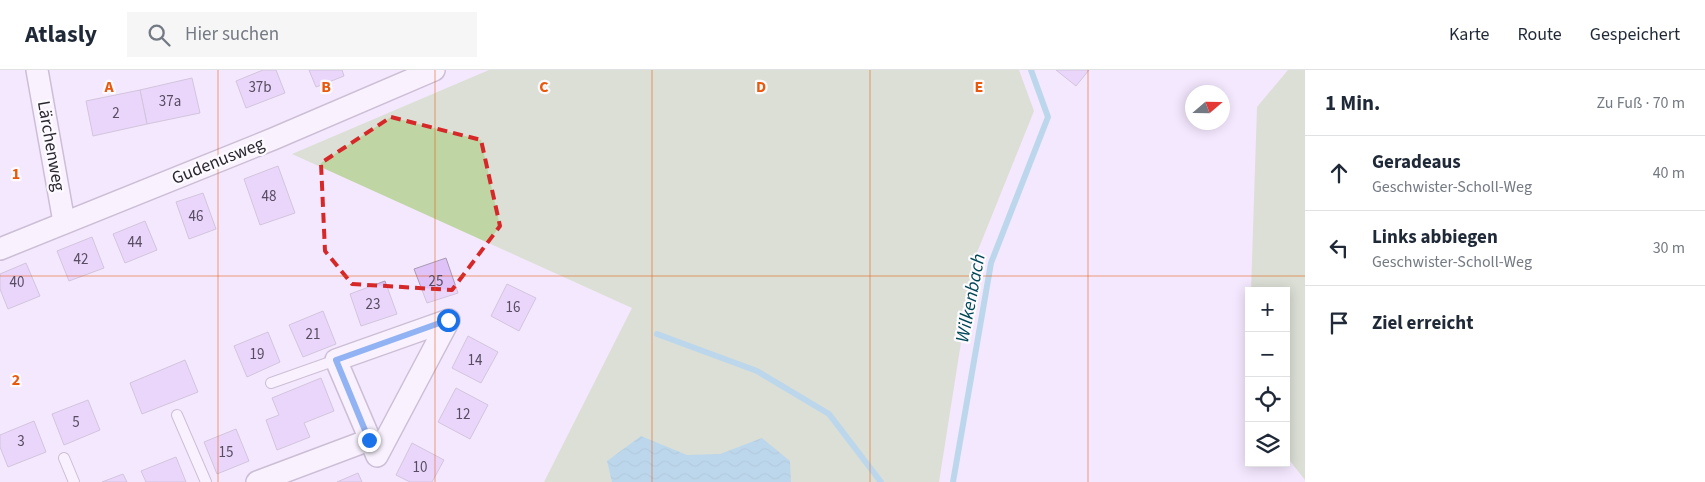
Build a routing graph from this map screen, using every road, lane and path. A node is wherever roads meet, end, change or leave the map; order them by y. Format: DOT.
graph roads {
  1 [pos="37,70"];
  2 [pos="434,70"];
  3 [pos="64,222"];
  4 [pos="0,249"];
  5 [pos="336,360"];
  6 [pos="271,383"];
  7 [pos="177,415"];
  8 [pos="369,440"];
  9 [pos="64,458"];
  10 [pos="74,482"];
  11 [pos="206,482"];
  12 [pos="257,482"];
  1 -- 3 [label="street, Lärchenweg"];
  2 -- 3 [label="street, Gudenusweg"];
  3 -- 4 [label="street, Gudenusweg"];
  5 -- 6 [label="lane"];
  5 -- 8 [label="street"];
  5 -- 8 [label="street"];
  7 -- 11 [label="lane"];
  8 -- 12 [label="street"];
  9 -- 10 [label="lane"];
}
